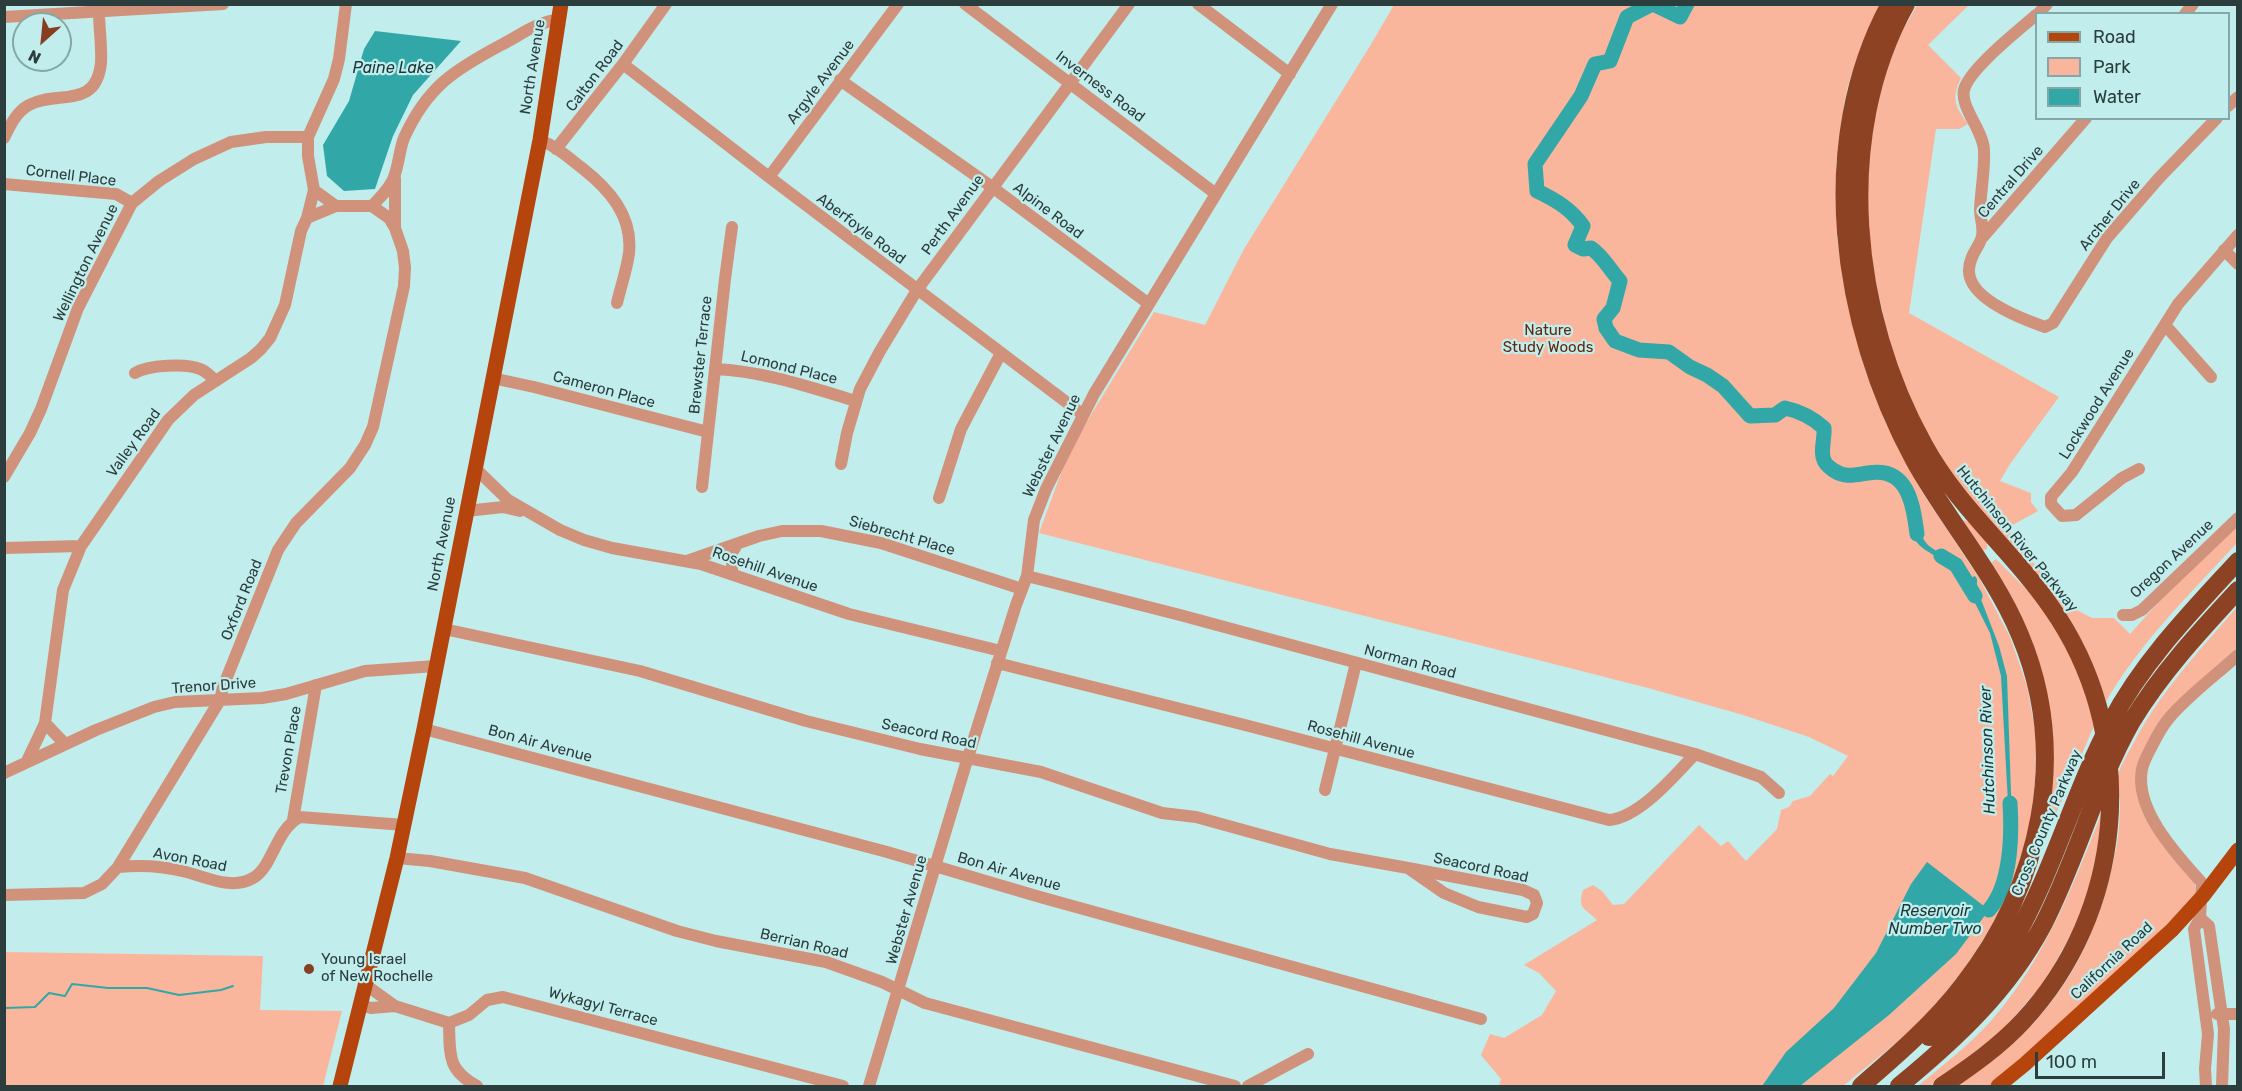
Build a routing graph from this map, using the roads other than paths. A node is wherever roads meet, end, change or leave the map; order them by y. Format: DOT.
graph roads {
  1 [pos="223,4"];
  2 [pos="346,4"];
  3 [pos="666,4"];
  4 [pos="898,4"];
  5 [pos="965,4"];
  6 [pos="1117,4"];
  7 [pos="1128,4"];
  8 [pos="1198,4"];
  9 [pos="1332,4"];
  10 [pos="1890,4"];
  11 [pos="1906,4"];
  12 [pos="558,9"];
  13 [pos="99,12"];
  14 [pos="2035,16"];
  15 [pos="4,17"];
  16 [pos="1097,46"];
  17 [pos="623,64"];
  18 [pos="1290,74"];
  19 [pos="840,81"];
  20 [pos="1070,83"];
  21 [pos="2084,120"];
  22 [pos="2215,120"];
  23 [pos="308,137"];
  24 [pos="4,138"];
  25 [pos="540,140"];
  26 [pos="556,149"];
  27 [pos="394,176"];
  28 [pos="769,177"];
  29 [pos="4,184"];
  30 [pos="992,187"];
  31 [pos="314,190"];
  32 [pos="1216,194"];
  33 [pos="132,203"];
  34 [pos="336,206"];
  35 [pos="372,206"];
  36 [pos="307,218"];
  37 [pos="732,227"];
  38 [pos="395,228"];
  39 [pos="2238,235"];
  40 [pos="1983,238"];
  41 [pos="2224,250"];
  42 [pos="2238,264"];
  43 [pos="917,290"];
  44 [pos="617,303"];
  45 [pos="1149,304"];
  46 [pos="2033,323"];
  47 [pos="2165,325"];
  48 [pos="1001,353"];
  49 [pos="714,369"];
  50 [pos="135,373"];
  51 [pos="2211,377"];
  52 [pos="492,378"];
  53 [pos="215,380"];
  54 [pos="856,401"];
  55 [pos="1082,414"];
  56 [pos="708,432"];
  57 [pos="841,464"];
  58 [pos="475,468"];
  59 [pos="2139,469"];
  60 [pos="4,477"];
  61 [pos="702,487"];
  62 [pos="939,498"];
  63 [pos="524,510"];
  64 [pos="466,511"];
  65 [pos="2238,518"];
  66 [pos="737,544"];
  67 [pos="81,546"];
  68 [pos="4,548"];
  69 [pos="686,561"];
  70 [pos="2238,561"];
  71 [pos="732,574"];
  72 [pos="1027,576"];
  73 [pos="1022,589"];
  74 [pos="2238,590"];
  75 [pos="2123,615"];
  76 [pos="444,629"];
  77 [pos="2238,655"];
  78 [pos="999,657"];
  79 [pos="1356,663"];
  80 [pos="436,666"];
  81 [pos="316,685"];
  82 [pos="220,700"];
  83 [pos="45,723"];
  84 [pos="424,729"];
  85 [pos="65,744"];
  86 [pos="1335,749"];
  87 [pos="1695,754"];
  88 [pos="968,758"];
  89 [pos="27,762"];
  90 [pos="4,773"];
  91 [pos="1325,790"];
  92 [pos="1779,793"];
  93 [pos="293,820"];
  94 [pos="404,825"];
  95 [pos="2238,850"];
  96 [pos="397,858"];
  97 [pos="118,867"];
  98 [pos="935,867"];
  99 [pos="1408,868"];
  100 [pos="4,896"];
  101 [pos="2203,896"];
  102 [pos="2200,918"];
  103 [pos="366,985"];
  104 [pos="898,991"];
  105 [pos="361,1005"];
  106 [pos="394,1006"];
  107 [pos="2206,1013"];
  108 [pos="2222,1014"];
  109 [pos="2238,1014"];
  110 [pos="1481,1019"];
  111 [pos="449,1023"];
  112 [pos="1308,1054"];
  113 [pos="1866,1082"];
  114 [pos="339,1086"];
  115 [pos="477,1086"];
  116 [pos="843,1086"];
  117 [pos="869,1086"];
  118 [pos="1235,1086"];
  119 [pos="1248,1086"];
  120 [pos="1899,1086"];
  121 [pos="1942,1086"];
  122 [pos="1998,1086"];
  123 [pos="2206,1086"];
  124 [pos="2222,1086"];
  1 -- 13 [label="street"];
  2 -- 23 [label="street"];
  3 -- 17 [label="street, Calton Road"];
  4 -- 19 [label="street, Argyle Avenue"];
  5 -- 20 [label="street, Inverness Road"];
  6 -- 16 [label="street"];
  7 -- 16 [label="street, Perth Avenue"];
  8 -- 18 [label="street"];
  9 -- 18 [label="street, Webster Avenue"];
  10 -- 113 [label="highway"];
  11 -- 121 [label="highway, Hutchinson River Parkway"];
  12 -- 25 [label="main road, North Avenue"];
  12 -- 27 [label="street"];
  13 -- 15 [label="street"];
  13 -- 24 [label="street"];
  14 -- 40 [label="street"];
  16 -- 20 [label="street, Perth Avenue"];
  17 -- 26 [label="street, Calton Road"];
  17 -- 28 [label="street, Aberfoyle Road"];
  18 -- 32 [label="street, Webster Avenue"];
  19 -- 28 [label="street, Argyle Avenue"];
  19 -- 30 [label="street, Alpine Road"];
  20 -- 30 [label="street, Perth Avenue"];
  20 -- 32 [label="street, Inverness Road"];
  21 -- 40 [label="street, Central Drive"];
  22 -- 46 [label="street, Archer Drive"];
  23 -- 31 [label="street, Valley Road"];
  23 -- 33 [label="street, Wellington Avenue"];
  25 -- 26 [label="street"];
  25 -- 52 [label="main road, North Avenue"];
  26 -- 44 [label="street"];
  27 -- 35 [label="street"];
  27 -- 38 [label="street"];
  28 -- 43 [label="street, Aberfoyle Road"];
  29 -- 33 [label="street, Cornell Place"];
  30 -- 43 [label="street, Perth Avenue"];
  30 -- 45 [label="street, Alpine Road"];
  31 -- 34 [label="street"];
  31 -- 36 [label="street, Valley Road"];
  32 -- 45 [label="street, Webster Avenue"];
  33 -- 60 [label="street, Wellington Avenue"];
  34 -- 35 [label="street"];
  34 -- 36 [label="street"];
  35 -- 38 [label="street"];
  36 -- 53 [label="street, Valley Road"];
  37 -- 49 [label="street, Brewster Terrace"];
  38 -- 82 [label="street, Oxford Road"];
  39 -- 41 [label="street, Lockwood Avenue"];
  40 -- 46 [label="street, Central Drive"];
  41 -- 42 [label="street"];
  41 -- 47 [label="street, Lockwood Avenue"];
  43 -- 48 [label="street, Aberfoyle Road"];
  43 -- 54 [label="street, Perth Avenue"];
  45 -- 55 [label="street, Webster Avenue"];
  47 -- 51 [label="street"];
  47 -- 59 [label="street, Lockwood Avenue"];
  48 -- 55 [label="street, Aberfoyle Road"];
  48 -- 62 [label="street"];
  49 -- 54 [label="street, Lomond Place"];
  49 -- 56 [label="street, Brewster Terrace"];
  50 -- 53 [label="street"];
  52 -- 56 [label="street, Cameron Place"];
  52 -- 58 [label="main road, North Avenue"];
  53 -- 67 [label="street, Valley Road"];
  54 -- 57 [label="street, Perth Avenue"];
  55 -- 72 [label="street, Webster Avenue"];
  56 -- 61 [label="street, Brewster Terrace"];
  58 -- 63 [label="street, Rosehill Avenue"];
  58 -- 64 [label="main road, North Avenue"];
  63 -- 64 [label="street, Rosehill Avenue"];
  63 -- 69 [label="street, Rosehill Avenue"];
  64 -- 76 [label="main road, North Avenue"];
  65 -- 75 [label="street, Oregon Avenue"];
  66 -- 69 [label="street, Siebrecht Place"];
  66 -- 71 [label="street"];
  66 -- 73 [label="street, Siebrecht Place"];
  67 -- 68 [label="street"];
  67 -- 83 [label="street, Valley Road"];
  69 -- 71 [label="street, Rosehill Avenue"];
  70 -- 113 [label="highway, Cross County Parkway"];
  71 -- 78 [label="street, Rosehill Avenue"];
  72 -- 73 [label="street, Webster Avenue"];
  72 -- 79 [label="street, Norman Road"];
  73 -- 78 [label="street, Webster Avenue"];
  74 -- 120 [label="highway"];
  76 -- 80 [label="main road, North Avenue"];
  76 -- 88 [label="street, Seacord Road"];
  77 -- 101 [label="street"];
  78 -- 86 [label="street, Rosehill Avenue"];
  78 -- 88 [label="street, Webster Avenue"];
  79 -- 86 [label="street"];
  79 -- 87 [label="street, Norman Road"];
  80 -- 81 [label="street, Trenor Drive"];
  80 -- 84 [label="main road, North Avenue"];
  81 -- 82 [label="street, Trenor Drive"];
  81 -- 93 [label="street, Trevon Place"];
  82 -- 85 [label="street, Trenor Drive"];
  82 -- 97 [label="street, Oxford Road"];
  83 -- 85 [label="street"];
  83 -- 89 [label="street, Valley Road"];
  84 -- 94 [label="main road, North Avenue"];
  84 -- 98 [label="street, Bon Air Avenue"];
  85 -- 89 [label="street, Trenor Drive"];
  86 -- 87 [label="street, Rosehill Avenue"];
  86 -- 91 [label="street"];
  87 -- 92 [label="street, Norman Road"];
  88 -- 98 [label="street, Webster Avenue"];
  88 -- 99 [label="street, Seacord Road"];
  89 -- 90 [label="street, Trenor Drive"];
  93 -- 94 [label="street"];
  93 -- 97 [label="street, Avon Road"];
  94 -- 96 [label="main road, North Avenue"];
  95 -- 101 [label="main road, California Road"];
  96 -- 103 [label="main road, North Avenue"];
  96 -- 104 [label="street, Berrian Road"];
  97 -- 100 [label="street, Oxford Road"];
  98 -- 104 [label="street, Webster Avenue"];
  98 -- 110 [label="street, Bon Air Avenue"];
  99 -- 99 [label="street, Seacord Road"];
  101 -- 102 [label="street"];
  101 -- 122 [label="main road, California Road"];
  102 -- 107 [label="street"];
  102 -- 108 [label="street"];
  103 -- 105 [label="main road, North Avenue"];
  103 -- 106 [label="street"];
  104 -- 117 [label="street, Webster Avenue"];
  104 -- 118 [label="street, Berrian Road"];
  105 -- 106 [label="street"];
  105 -- 114 [label="main road, North Avenue"];
  106 -- 111 [label="street"];
  107 -- 108 [label="street"];
  107 -- 123 [label="street"];
  108 -- 109 [label="street"];
  108 -- 124 [label="street"];
  111 -- 115 [label="street"];
  111 -- 116 [label="street, Wykagyl Terrace"];
  112 -- 119 [label="street"];
}
